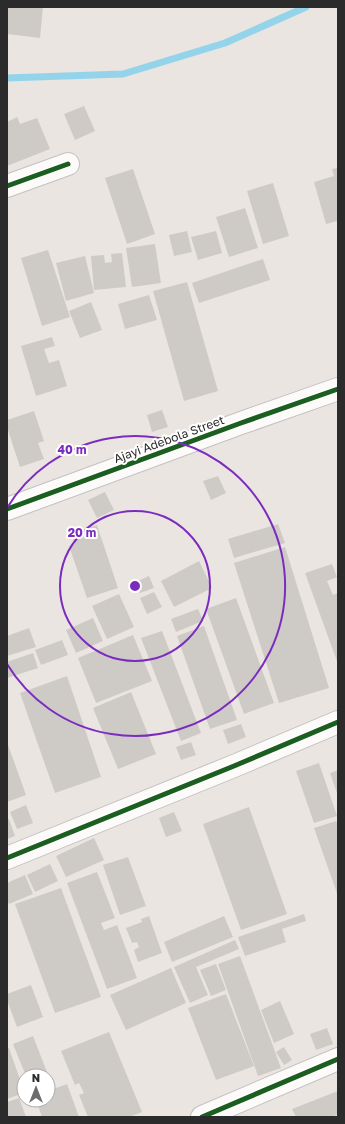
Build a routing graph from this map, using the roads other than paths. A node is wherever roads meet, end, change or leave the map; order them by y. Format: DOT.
graph roads {
  1 [pos="68,164"];
  2 [pos="7,186"];
  3 [pos="338,389"];
  4 [pos="7,509"];
  5 [pos="338,722"];
  6 [pos="7,858"];
  7 [pos="338,1059"];
  8 [pos="202,1117"];
  1 -- 2 [label="street"];
  3 -- 4 [label="street, Ajayi Adebola Street"];
  5 -- 6 [label="street"];
  7 -- 8 [label="street"];
}
